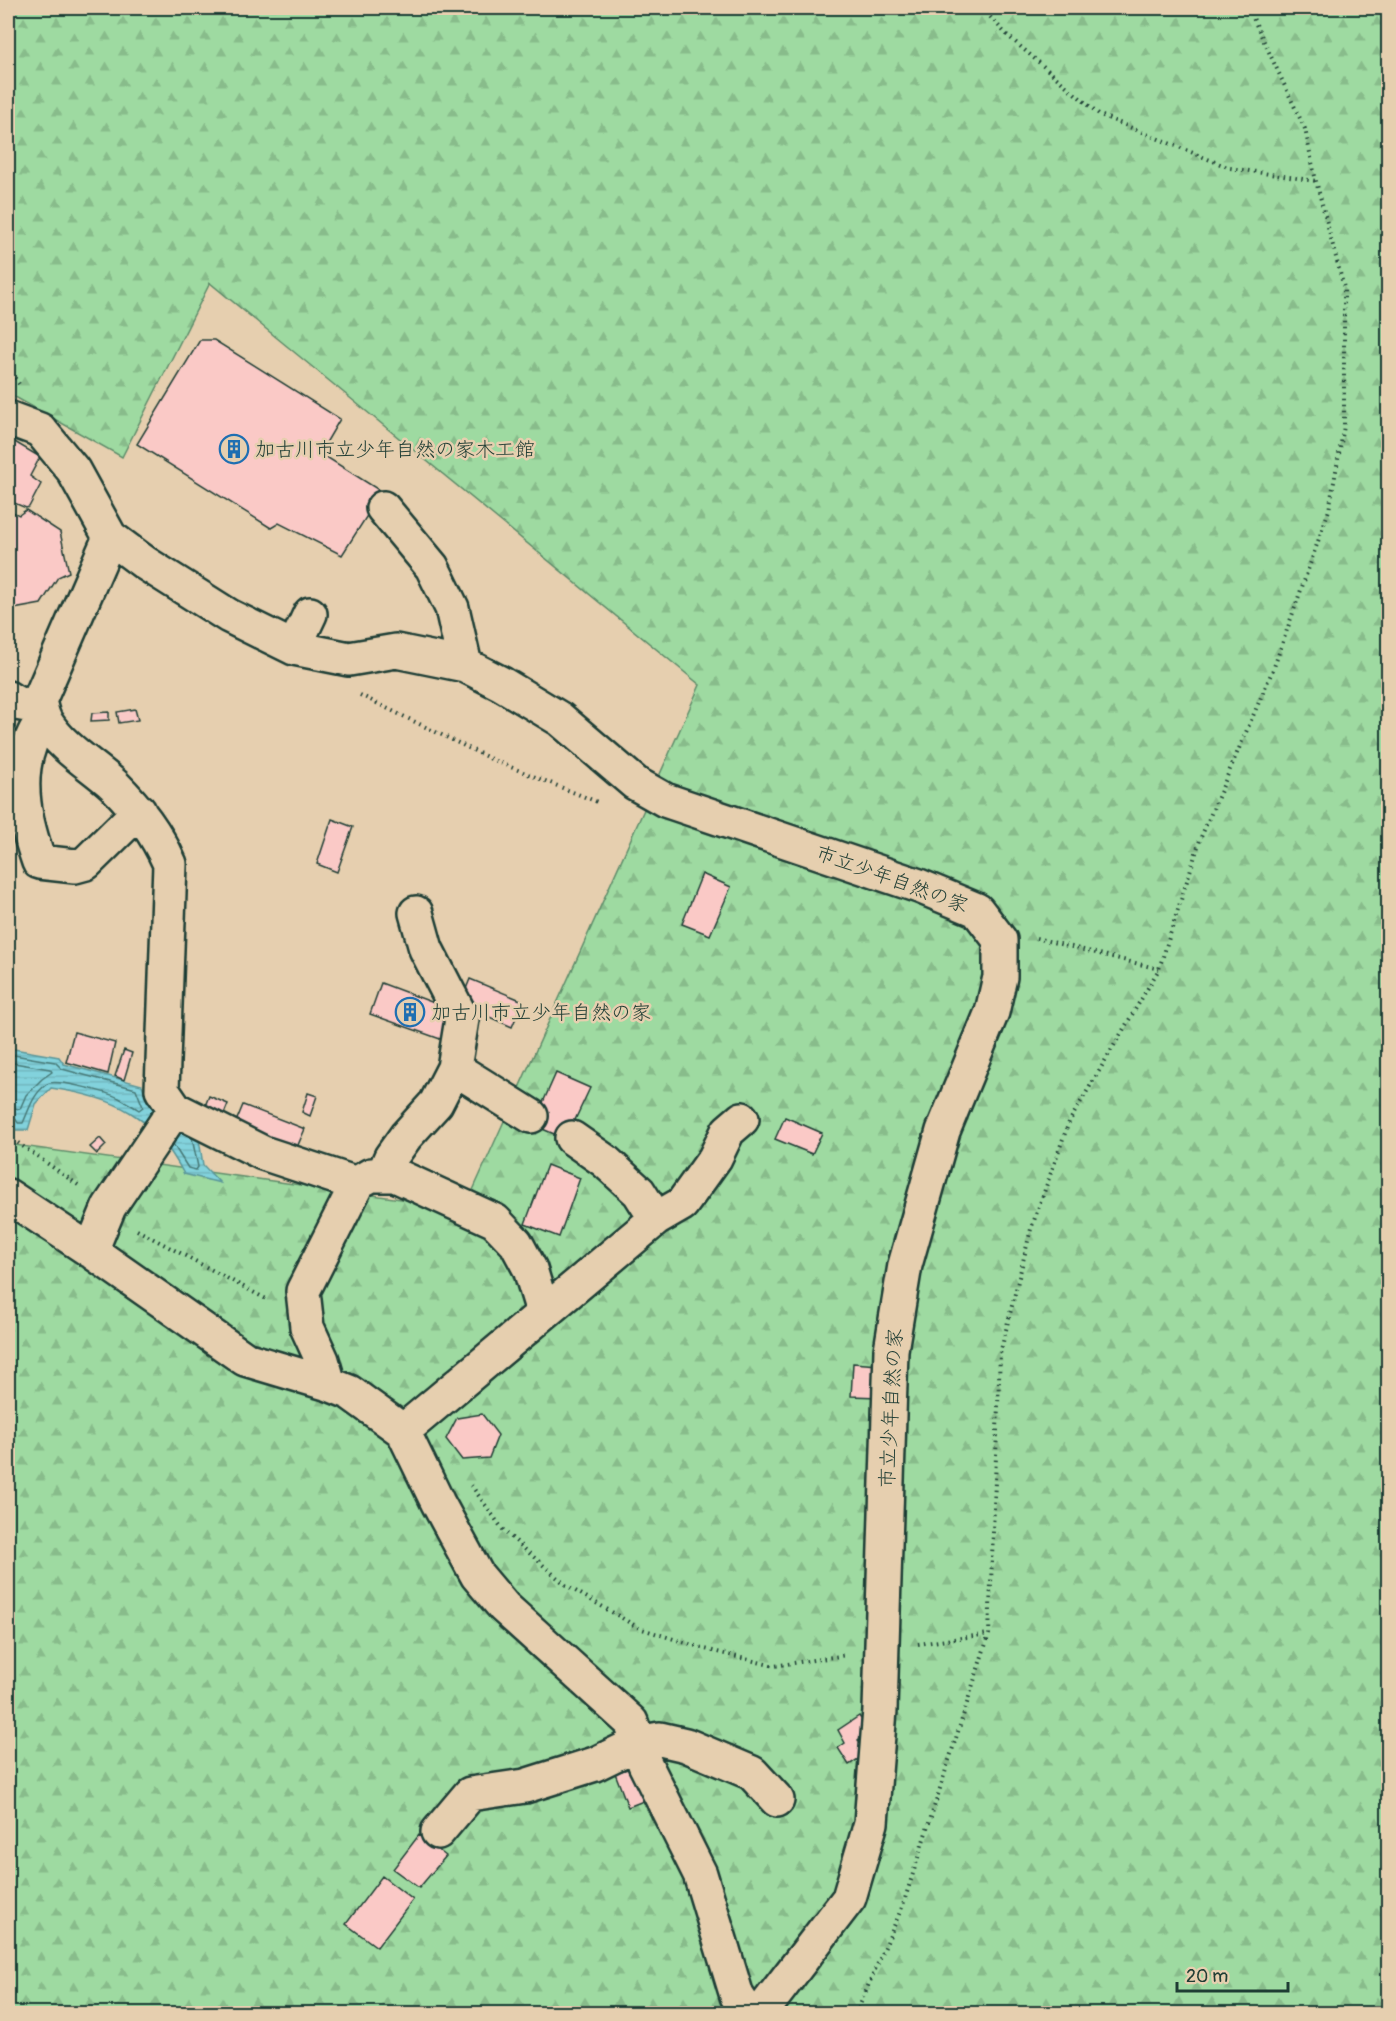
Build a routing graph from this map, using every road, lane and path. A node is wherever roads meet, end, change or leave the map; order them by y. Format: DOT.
graph roads {
  1 [pos="982,8"];
  2 [pos="1251,8"];
  3 [pos="1316,181"];
  4 [pos="8,418"];
  5 [pos="383,508"];
  6 [pos="110,537"];
  7 [pos="310,614"];
  8 [pos="294,648"];
  9 [pos="465,665"];
  10 [pos="30,706"];
  11 [pos="139,811"];
  12 [pos="416,913"];
  13 [pos="453,1068"];
  14 [pos="175,1109"];
  15 [pos="531,1116"];
  16 [pos="742,1119"];
  17 [pos="8,1136"];
  18 [pos="572,1138"];
  19 [pos="370,1179"];
  20 [pos="8,1196"];
  21 [pos="109,1207"];
  22 [pos="656,1219"];
  23 [pos="91,1251"];
  24 [pos="269,1301"];
  25 [pos="543,1312"];
  26 [pos="329,1384"];
  27 [pos="403,1431"];
  28 [pos="469,1481"];
  29 [pos="989,1634"];
  30 [pos="910,1646"];
  31 [pos="853,1654"];
  32 [pos="638,1743"];
  33 [pos="777,1800"];
  34 [pos="438,1832"];
  35 [pos="749,2013"];
  36 [pos="760,2013"];
  37 [pos="856,2013"];
  1 -- 3 [label="path"];
  2 -- 3 [label="path"];
  3 -- 29 [label="path"];
  4 -- 6 [label="lane, 市立少年自然の家"];
  5 -- 9 [label="lane"];
  6 -- 8 [label="lane, 市立少年自然の家"];
  6 -- 10 [label="lane"];
  7 -- 8 [label="lane"];
  8 -- 9 [label="lane, 市立少年自然の家"];
  9 -- 36 [label="lane, 市立少年自然の家"];
  10 -- 11 [label="lane"];
  10 -- 11 [label="lane"];
  11 -- 14 [label="lane"];
  12 -- 13 [label="lane"];
  13 -- 15 [label="lane"];
  13 -- 19 [label="lane"];
  14 -- 19 [label="lane"];
  14 -- 21 [label="lane"];
  16 -- 22 [label="lane"];
  17 -- 21 [label="path"];
  18 -- 22 [label="lane"];
  19 -- 25 [label="lane"];
  19 -- 26 [label="lane"];
  20 -- 23 [label="lane"];
  21 -- 23 [label="lane"];
  21 -- 24 [label="path"];
  22 -- 25 [label="lane"];
  23 -- 26 [label="lane"];
  25 -- 27 [label="lane"];
  26 -- 27 [label="lane"];
  27 -- 32 [label="lane"];
  28 -- 31 [label="path"];
  29 -- 30 [label="path"];
  29 -- 37 [label="path"];
  32 -- 33 [label="lane"];
  32 -- 34 [label="lane"];
  32 -- 35 [label="lane"];
}
